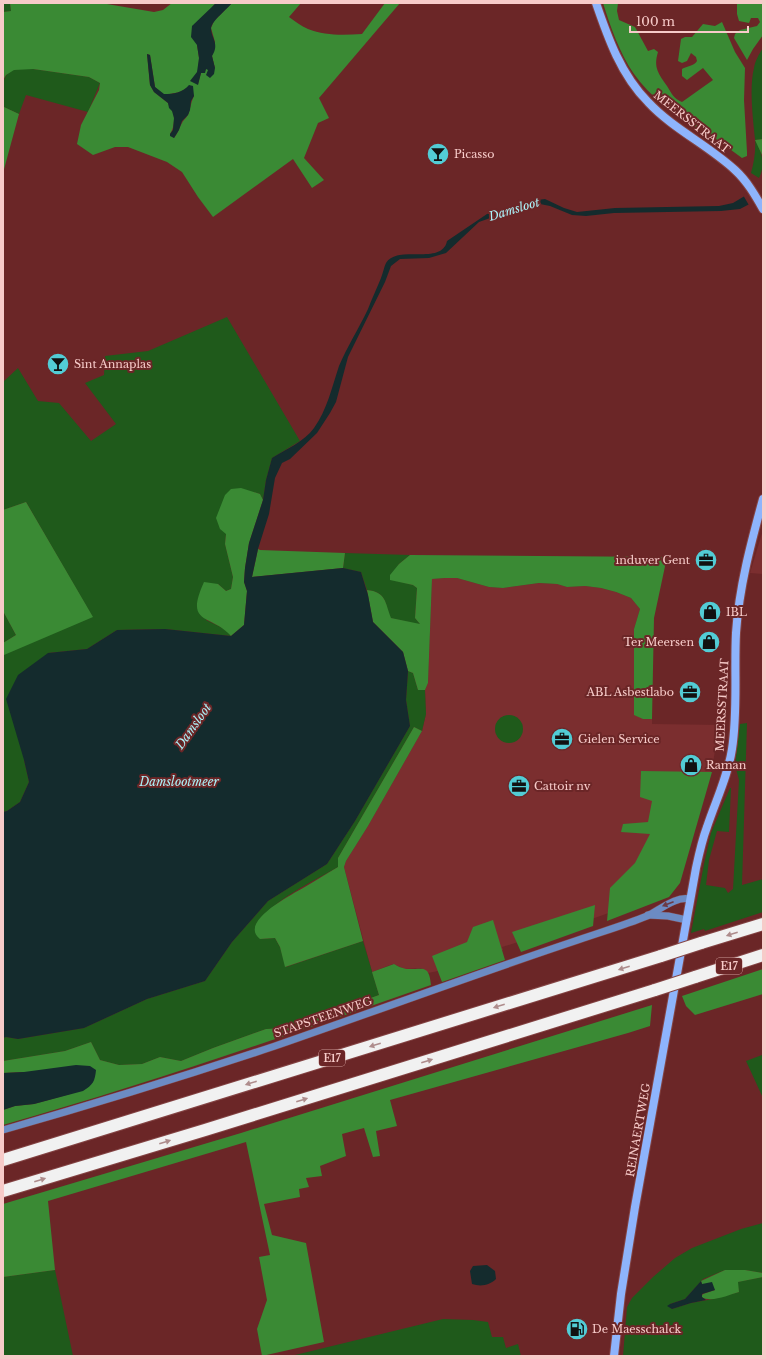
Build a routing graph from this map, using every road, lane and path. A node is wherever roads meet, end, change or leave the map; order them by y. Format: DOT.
graph roads {
  1 [pos="596,3"];
  2 [pos="762,207"];
  3 [pos="763,499"];
  4 [pos="690,899"];
  5 [pos="689,908"];
  6 [pos="648,915"];
  7 [pos="687,920"];
  8 [pos="763,924"];
  9 [pos="763,955"];
  10 [pos="3,1130"];
  11 [pos="3,1160"];
  12 [pos="3,1191"];
  13 [pos="614,1356"];
  1 -- 2 [label="main road, MEERSSTRAAT"];
  3 -- 4 [label="main road, MEERSSTRAAT"];
  4 -- 5 [label="main road, MEERSSTRAAT"];
  4 -- 6 [label="street, STAPSTEENWEG, one-way"];
  5 -- 7 [label="main road, REINAERTWEG"];
  6 -- 7 [label="street, STAPSTEENWEG"];
  6 -- 10 [label="street, STAPSTEENWEG"];
  7 -- 13 [label="main road, REINAERTWEG"];
  8 -- 11 [label="highway, E17, one-way, bridge"];
  12 -- 9 [label="highway, E17, one-way, bridge"];
}
